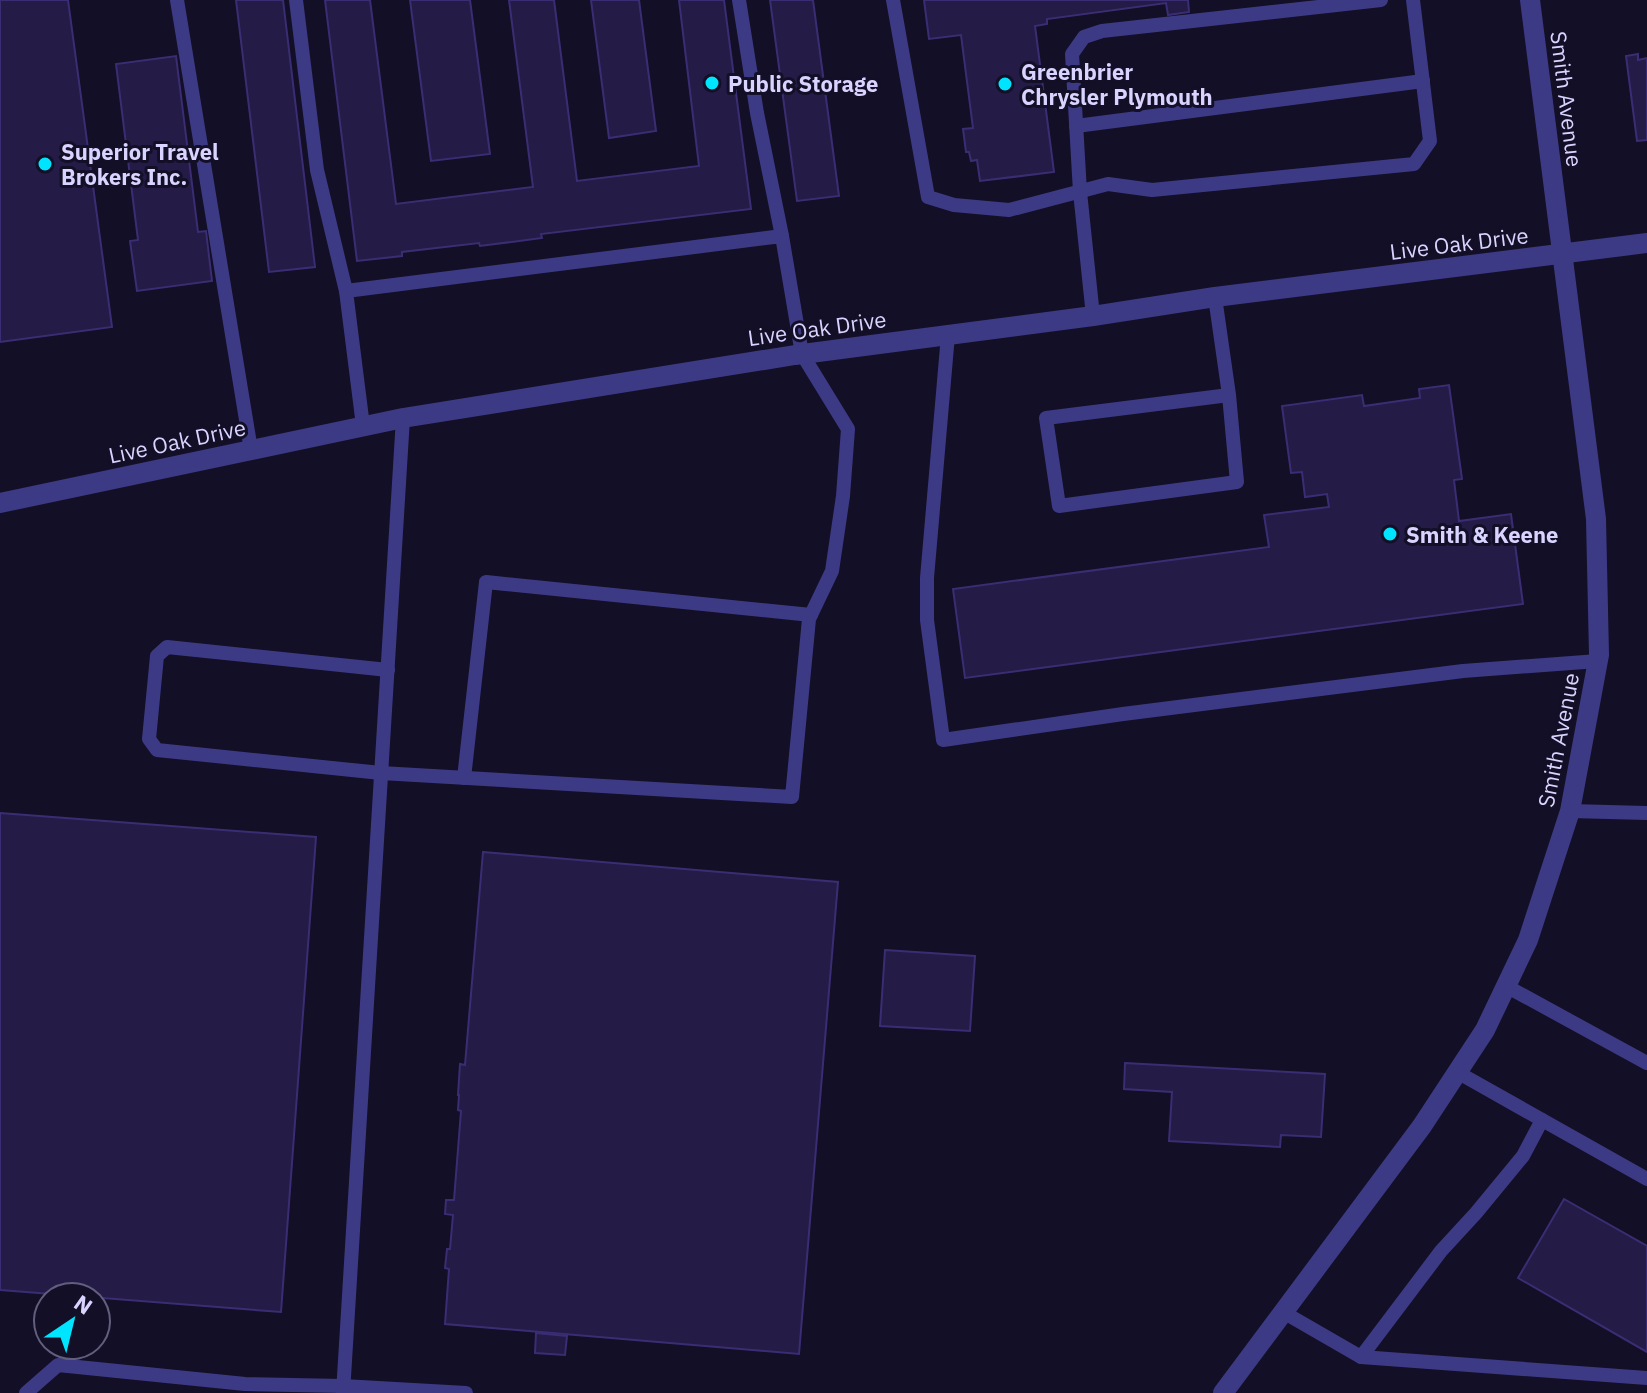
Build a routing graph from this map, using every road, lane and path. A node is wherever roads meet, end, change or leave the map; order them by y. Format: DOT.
graph roads {
  1 [pos="177,0"];
  2 [pos="296,0"];
  3 [pos="739,0"];
  4 [pos="893,0"];
  5 [pos="1381,0"];
  6 [pos="1413,0"];
  7 [pos="1530,0"];
  8 [pos="1423,81"];
  9 [pos="1076,126"];
  10 [pos="1080,192"];
  11 [pos="782,236"];
  12 [pos="1647,243"];
  13 [pos="1563,254"];
  14 [pos="346,291"];
  15 [pos="1215,297"];
  16 [pos="1093,316"];
  17 [pos="948,335"];
  18 [pos="802,354"];
  19 [pos="1229,395"];
  20 [pos="403,418"];
  21 [pos="363,426"];
  22 [pos="251,450"];
  23 [pos="0,503"];
  24 [pos="811,615"];
  25 [pos="1598,661"];
  26 [pos="388,670"];
  27 [pos="381,773"];
  28 [pos="464,778"];
  29 [pos="1570,811"];
  30 [pos="1647,813"];
  31 [pos="1506,986"];
  32 [pos="1647,1063"];
  33 [pos="1457,1072"];
  34 [pos="1542,1120"];
  35 [pos="1647,1179"];
  36 [pos="1283,1312"];
  37 [pos="1361,1357"];
  38 [pos="1647,1378"];
  39 [pos="244,1389"];
  40 [pos="343,1389"];
  41 [pos="26,1393"];
  42 [pos="466,1393"];
  43 [pos="1223,1393"];
  1 -- 22 [label="lane"];
  2 -- 14 [label="lane"];
  3 -- 11 [label="lane"];
  4 -- 10 [label="lane"];
  5 -- 9 [label="lane"];
  6 -- 8 [label="lane"];
  7 -- 13 [label="street, Smith Avenue"];
  8 -- 9 [label="lane"];
  8 -- 10 [label="lane"];
  9 -- 10 [label="lane"];
  10 -- 16 [label="lane"];
  11 -- 14 [label="lane"];
  11 -- 18 [label="lane"];
  12 -- 13 [label="street, Live Oak Drive"];
  13 -- 15 [label="street, Live Oak Drive"];
  13 -- 25 [label="street, Smith Avenue"];
  14 -- 21 [label="lane"];
  15 -- 16 [label="street, Live Oak Drive"];
  15 -- 19 [label="lane"];
  16 -- 17 [label="street, Live Oak Drive"];
  17 -- 18 [label="street, Live Oak Drive"];
  17 -- 25 [label="lane"];
  18 -- 20 [label="street, Live Oak Drive"];
  18 -- 24 [label="lane"];
  19 -- 19 [label="lane"];
  20 -- 21 [label="street, Live Oak Drive"];
  20 -- 26 [label="lane"];
  21 -- 22 [label="street, Live Oak Drive"];
  22 -- 23 [label="street, Live Oak Drive"];
  24 -- 28 [label="lane"];
  24 -- 28 [label="lane"];
  25 -- 29 [label="street, Smith Avenue"];
  26 -- 27 [label="lane"];
  26 -- 27 [label="lane"];
  27 -- 28 [label="lane"];
  27 -- 40 [label="lane"];
  29 -- 30 [label="lane"];
  29 -- 31 [label="street, Smith Avenue"];
  31 -- 32 [label="lane"];
  31 -- 33 [label="street, Smith Avenue"];
  33 -- 34 [label="lane"];
  33 -- 36 [label="street, Smith Avenue"];
  34 -- 35 [label="lane"];
  34 -- 37 [label="lane"];
  36 -- 37 [label="lane"];
  36 -- 43 [label="street, Smith Avenue"];
  37 -- 38 [label="lane"];
  39 -- 40 [label="lane"];
  39 -- 41 [label="lane"];
  40 -- 42 [label="lane"];
}
